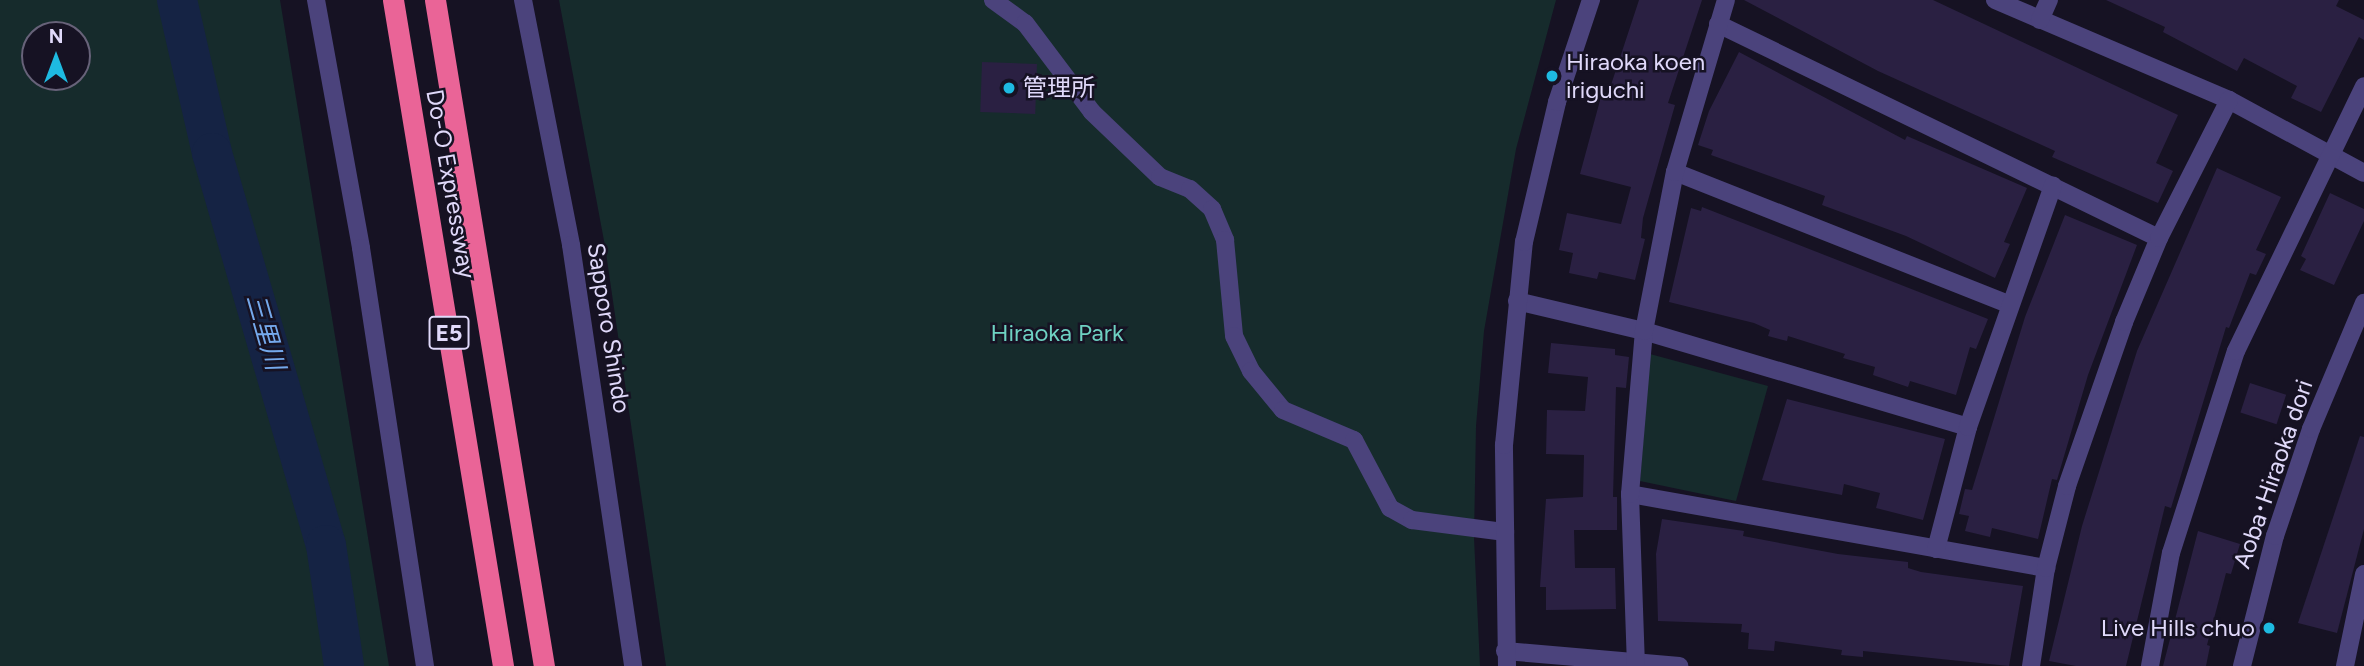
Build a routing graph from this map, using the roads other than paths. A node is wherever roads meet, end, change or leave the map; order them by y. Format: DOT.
graph roads {
  1 [pos="316,0"];
  2 [pos="393,0"];
  3 [pos="435,0"];
  4 [pos="523,0"];
  5 [pos="993,0"];
  6 [pos="1591,0"];
  7 [pos="1726,0"];
  8 [pos="1995,0"];
  9 [pos="2049,0"];
  10 [pos="2040,20"];
  11 [pos="1718,24"];
  12 [pos="2364,86"];
  13 [pos="2229,100"];
  14 [pos="2329,154"];
  15 [pos="1675,172"];
  16 [pos="2364,173"];
  17 [pos="2053,186"];
  18 [pos="2159,239"];
  19 [pos="1517,302"];
  20 [pos="2364,303"];
  21 [pos="2008,304"];
  22 [pos="1644,331"];
  23 [pos="1968,428"];
  24 [pos="1630,494"];
  25 [pos="1505,532"];
  26 [pos="1936,549"];
  27 [pos="2046,568"];
  28 [pos="2364,573"];
  29 [pos="1506,658"];
  30 [pos="1636,664"];
  31 [pos="425,666"];
  32 [pos="503,666"];
  33 [pos="544,666"];
  34 [pos="633,666"];
  35 [pos="1679,666"];
  36 [pos="2031,666"];
  37 [pos="2150,666"];
  38 [pos="2242,666"];
  39 [pos="2345,666"];
  1 -- 31 [label="street"];
  2 -- 32 [label="highway, Do-O Expressway / E5"];
  3 -- 33 [label="highway, Do-O Expressway / E5"];
  4 -- 34 [label="street, Sapporo Shindo"];
  5 -- 25 [label="street"];
  6 -- 19 [label="street"];
  7 -- 11 [label="street"];
  8 -- 10 [label="street"];
  9 -- 10 [label="street"];
  10 -- 13 [label="street"];
  11 -- 15 [label="street"];
  11 -- 17 [label="street"];
  12 -- 14 [label="street"];
  13 -- 14 [label="street"];
  13 -- 18 [label="street"];
  14 -- 16 [label="street"];
  14 -- 37 [label="street"];
  15 -- 21 [label="street"];
  15 -- 22 [label="street"];
  17 -- 18 [label="street"];
  17 -- 21 [label="street"];
  18 -- 27 [label="street"];
  19 -- 22 [label="street"];
  19 -- 25 [label="street"];
  20 -- 38 [label="street, Aoba･Hiraoka dori"];
  21 -- 23 [label="street"];
  22 -- 23 [label="street"];
  22 -- 24 [label="street"];
  23 -- 26 [label="street"];
  24 -- 26 [label="street"];
  24 -- 30 [label="street"];
  25 -- 29 [label="street"];
  26 -- 27 [label="street"];
  27 -- 36 [label="street"];
  28 -- 39 [label="street"];
  29 -- 30 [label="street"];
  30 -- 35 [label="street"];
}
